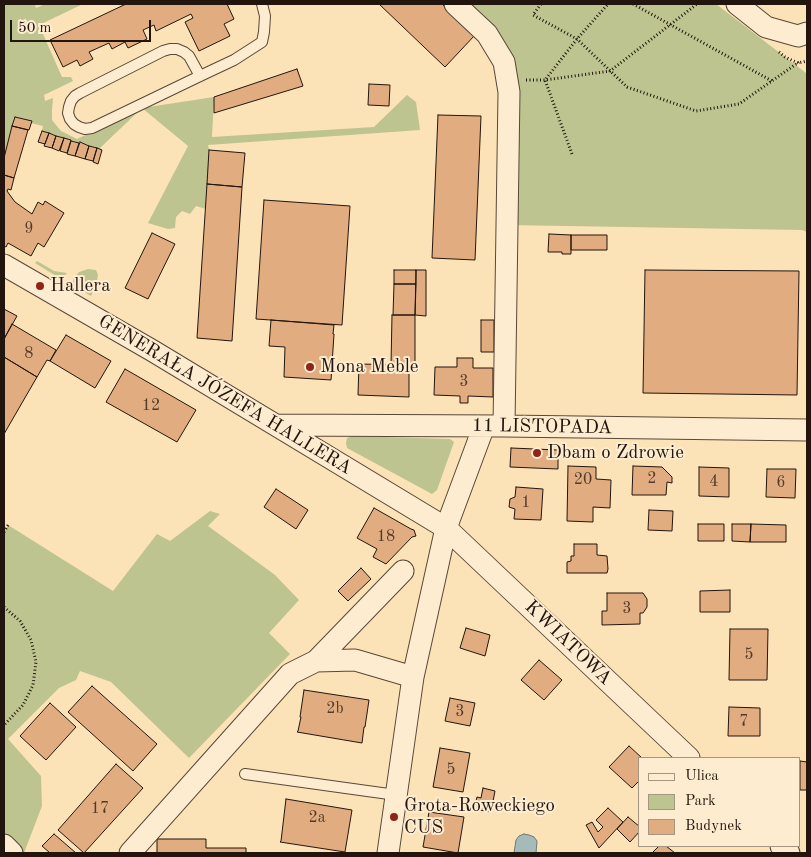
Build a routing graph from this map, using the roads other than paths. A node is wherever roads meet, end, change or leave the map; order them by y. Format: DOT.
graph roads {
  1 [pos="262,4"];
  2 [pos="455,4"];
  3 [pos="738,4"];
  4 [pos="807,33"];
  5 [pos="200,76"];
  6 [pos="4,265"];
  7 [pos="276,425"];
  8 [pos="494,426"];
  9 [pos="807,430"];
  10 [pos="446,528"];
  11 [pos="404,572"];
  12 [pos="316,661"];
  13 [pos="413,677"];
  14 [pos="688,757"];
  15 [pos="245,774"];
  16 [pos="396,795"];
  17 [pos="4,845"];
  18 [pos="12,853"];
  19 [pos="130,853"];
  20 [pos="388,853"];
  1 -- 5 [label="lane"];
  2 -- 8 [label="street"];
  3 -- 4 [label="street"];
  5 -- 5 [label="lane"];
  6 -- 7 [label="street, GENERAŁA JÓZEFA HALLERA"];
  7 -- 8 [label="street, 11 LISTOPADA"];
  7 -- 10 [label="street, GENERAŁA JÓZEFA HALLERA"];
  8 -- 9 [label="street, 11 LISTOPADA"];
  8 -- 10 [label="street"];
  10 -- 13 [label="street"];
  10 -- 14 [label="street, KWIATOWA"];
  11 -- 12 [label="street"];
  12 -- 13 [label="street"];
  12 -- 19 [label="street"];
  13 -- 16 [label="street"];
  15 -- 16 [label="lane"];
  16 -- 20 [label="street"];
  17 -- 18 [label="street"];
}
